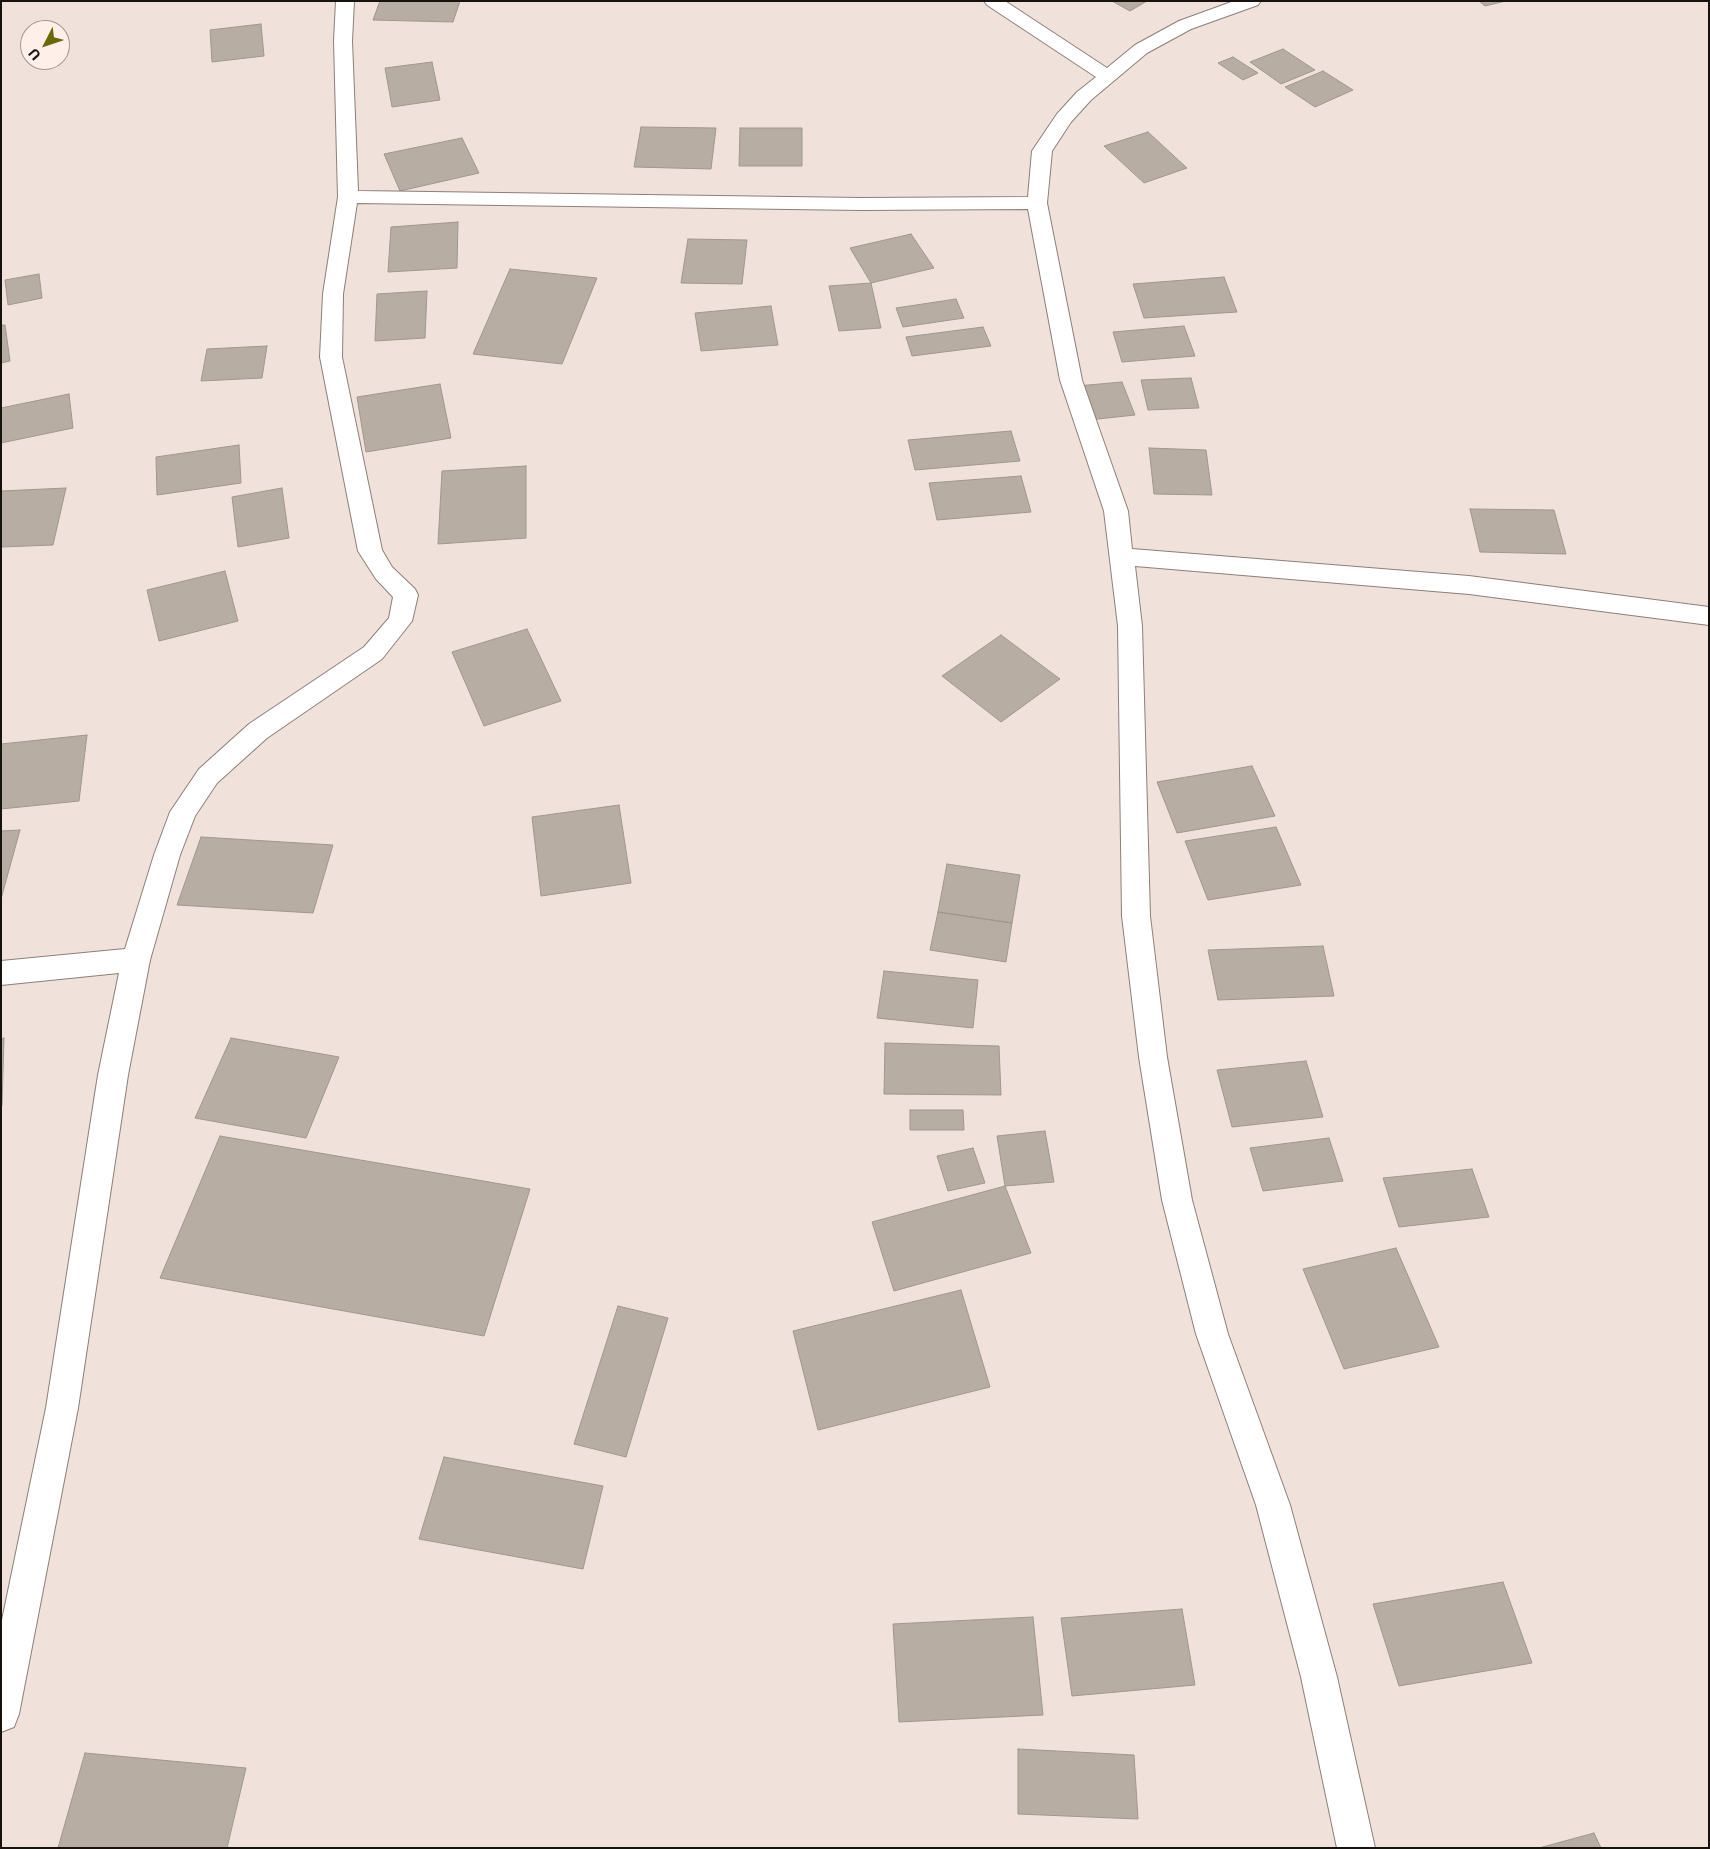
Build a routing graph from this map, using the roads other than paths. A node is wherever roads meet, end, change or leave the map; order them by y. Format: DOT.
graph roads {
  1 [pos="345,1"];
  2 [pos="993,1"];
  3 [pos="1252,1"];
  4 [pos="1107,76"];
  5 [pos="348,197"];
  6 [pos="1037,203"];
  7 [pos="1120,556"];
  8 [pos="1709,616"];
  9 [pos="136,960"];
  10 [pos="1,972"];
  11 [pos="1,1714"];
  12 [pos="1356,1848"];
  1 -- 5 [label="street"];
  2 -- 4 [label="street"];
  3 -- 4 [label="street"];
  4 -- 6 [label="street"];
  5 -- 6 [label="street"];
  5 -- 9 [label="street"];
  6 -- 7 [label="street"];
  7 -- 8 [label="street"];
  7 -- 12 [label="street"];
  9 -- 10 [label="street"];
  9 -- 11 [label="street"];
}
